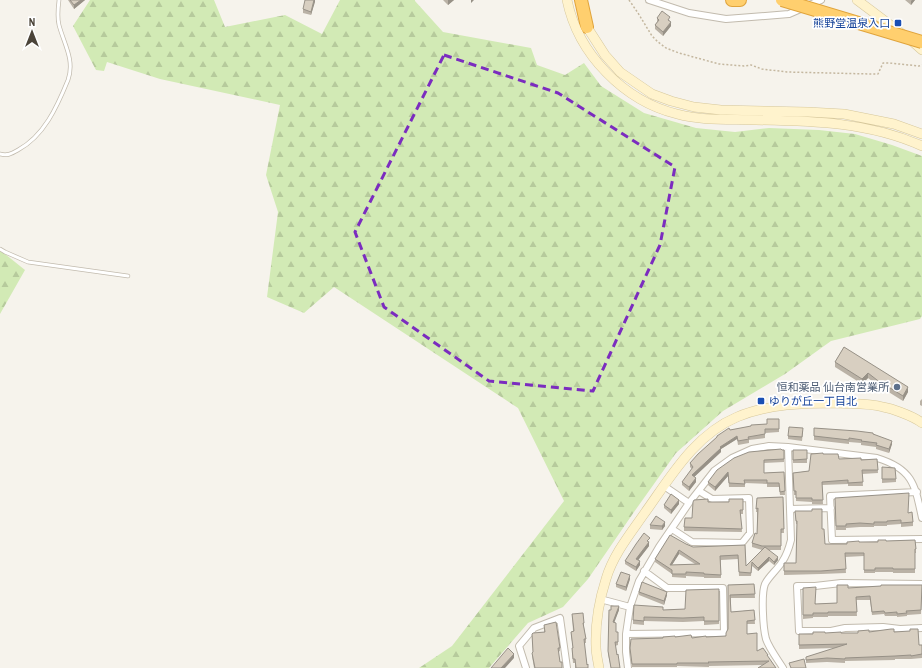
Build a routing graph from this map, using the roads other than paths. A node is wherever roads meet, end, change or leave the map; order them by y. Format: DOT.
graph roads {
  1 [pos="59,0"];
  2 [pos="567,0"];
  3 [pos="576,0"];
  4 [pos="581,0"];
  5 [pos="649,0"];
  6 [pos="732,0"];
  7 [pos="740,0"];
  8 [pos="782,0"];
  9 [pos="821,0"];
  10 [pos="857,0"];
  11 [pos="587,27"];
  12 [pos="922,42"];
  13 [pos="922,50"];
  14 [pos="922,134"];
  15 [pos="922,146"];
  16 [pos="0,154"];
  17 [pos="0,249"];
  18 [pos="128,276"];
  19 [pos="922,423"];
  20 [pos="788,447"];
  21 [pos="664,486"];
  22 [pos="699,491"];
  23 [pos="917,492"];
  24 [pos="689,503"];
  25 [pos="831,508"];
  26 [pos="790,510"];
  27 [pos="922,518"];
  28 [pos="672,529"];
  29 [pos="922,540"];
  30 [pos="644,571"];
  31 [pos="922,584"];
  32 [pos="600,599"];
  33 [pos="630,607"];
  34 [pos="922,628"];
  35 [pos="626,634"];
  36 [pos="526,668"];
  37 [pos="567,668"];
  38 [pos="599,668"];
  39 [pos="628,668"];
  40 [pos="783,668"];
  1 -- 16 [label="lane"];
  2 -- 15 [label="street"];
  3 -- 11 [label="street"];
  4 -- 11 [label="highway"];
  5 -- 9 [label="street"];
  6 -- 7 [label="highway"];
  8 -- 12 [label="highway, bridge"];
  10 -- 13 [label="street"];
  11 -- 14 [label="street"];
  17 -- 18 [label="lane"];
  19 -- 21 [label="street"];
  20 -- 22 [label="street"];
  20 -- 23 [label="street"];
  20 -- 26 [label="street"];
  21 -- 24 [label="street"];
  21 -- 32 [label="street"];
  22 -- 24 [label="street"];
  22 -- 28 [label="street"];
  23 -- 25 [label="street"];
  23 -- 27 [label="street"];
  24 -- 28 [label="street"];
  25 -- 26 [label="street"];
  25 -- 29 [label="street"];
  26 -- 40 [label="street"];
  28 -- 30 [label="street"];
  30 -- 33 [label="street"];
  30 -- 35 [label="street"];
  31 -- 34 [label="street"];
  32 -- 33 [label="street"];
  32 -- 38 [label="street"];
  33 -- 35 [label="street"];
  35 -- 39 [label="street"];
  36 -- 37 [label="street"];
}
